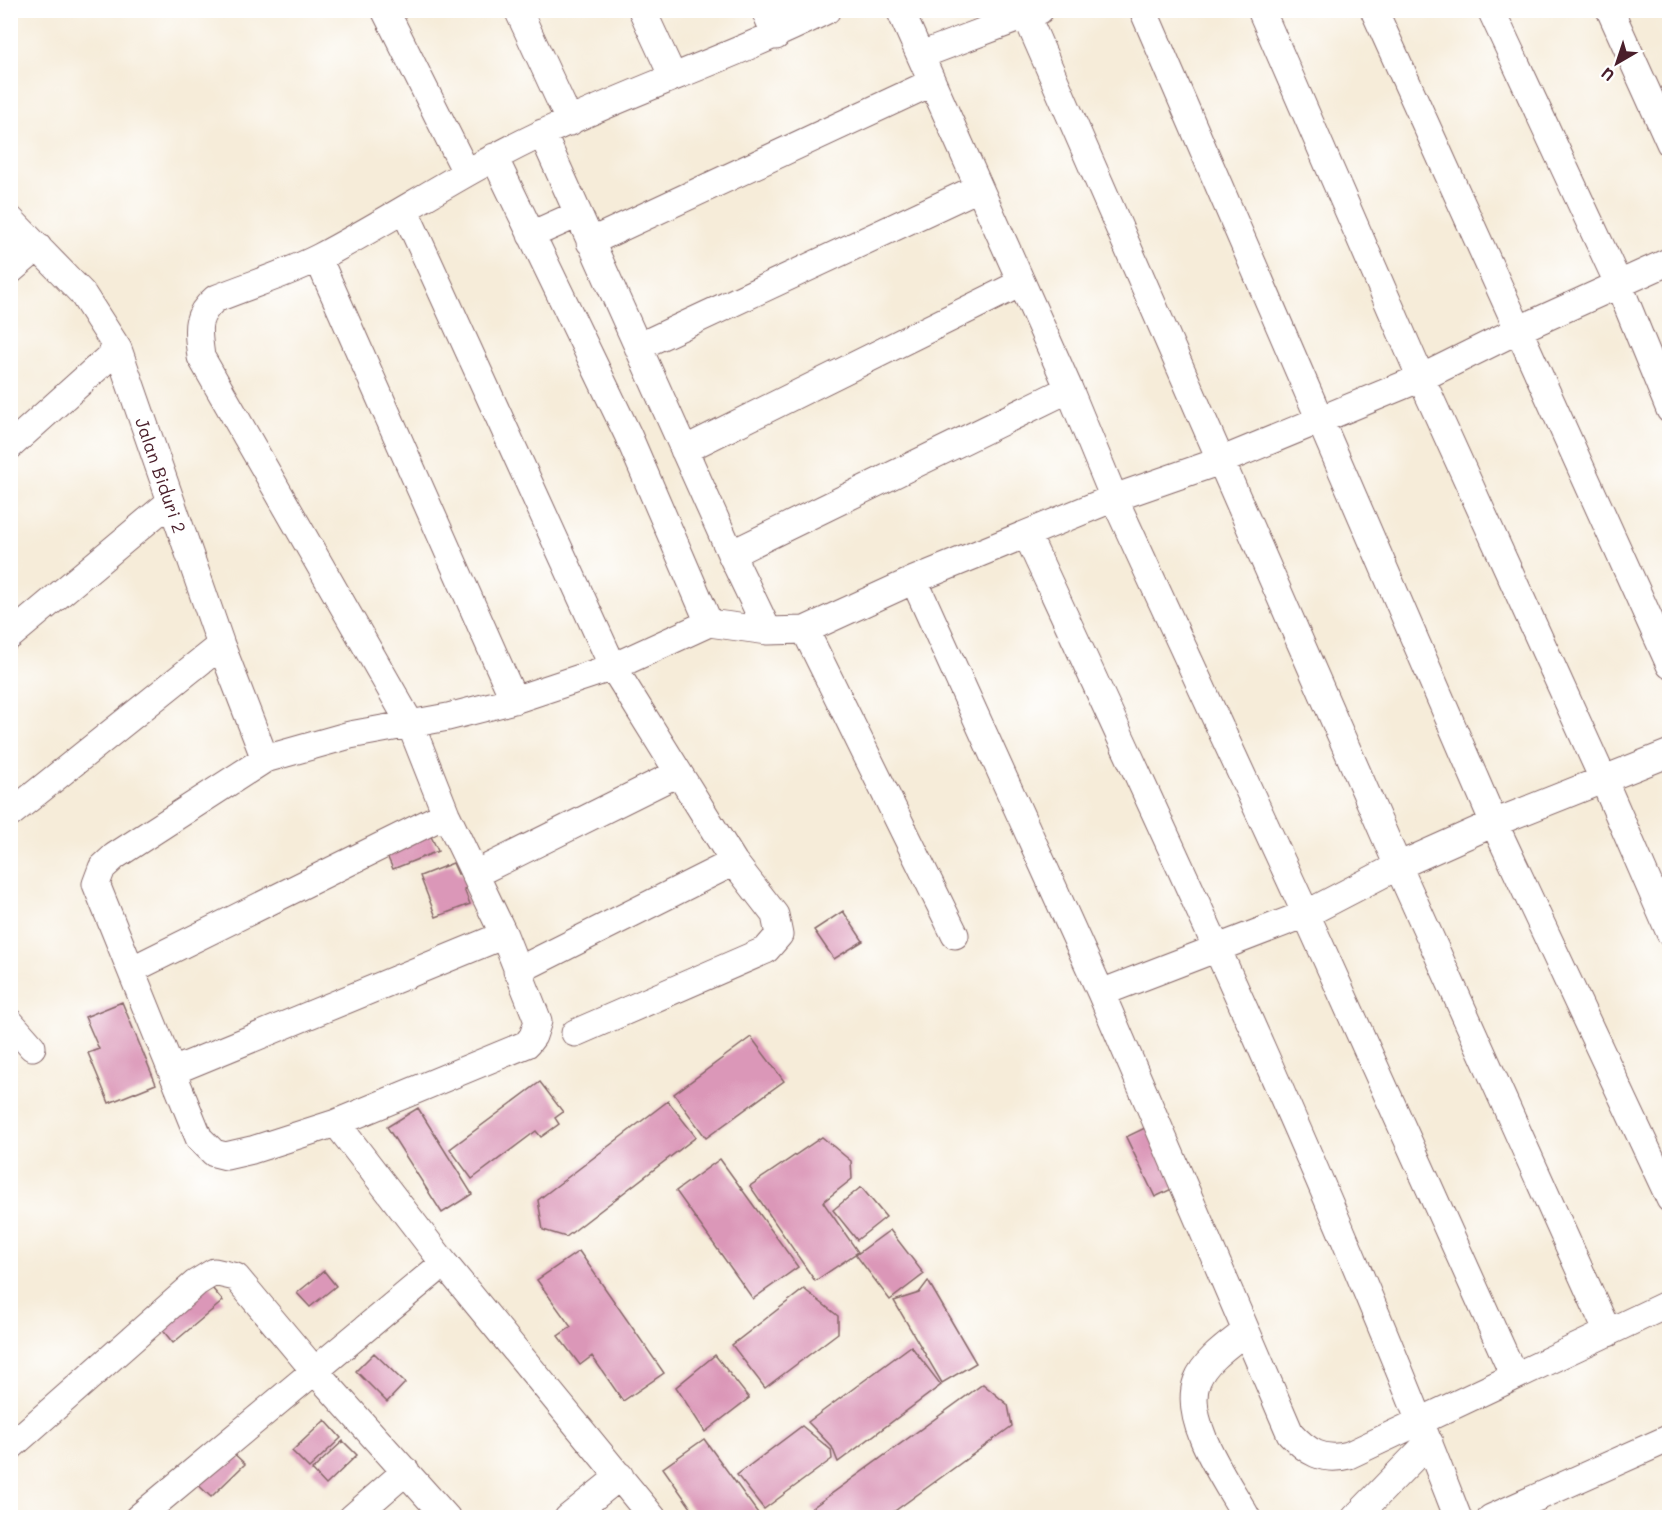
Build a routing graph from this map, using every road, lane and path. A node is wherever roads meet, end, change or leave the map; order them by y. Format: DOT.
graph roads {
  1 [pos="385,10"];
  2 [pos="518,10"];
  3 [pos="642,10"];
  4 [pos="765,10"];
  5 [pos="826,10"];
  6 [pos="900,10"];
  7 [pos="1143,10"];
  8 [pos="1261,10"];
  9 [pos="1374,10"];
  10 [pos="1491,10"];
  11 [pos="1610,10"];
  12 [pos="1034,14"];
  13 [pos="776,36"];
  14 [pos="921,55"];
  15 [pos="673,77"];
  16 [pos="931,83"];
  17 [pos="570,122"];
  18 [pos="542,134"];
  19 [pos="1670,143"];
  20 [pos="494,157"];
  21 [pos="466,172"];
  22 [pos="978,188"];
  23 [pos="405,211"];
  24 [pos="578,214"];
  25 [pos="10,219"];
  26 [pos="531,235"];
  27 [pos="590,242"];
  28 [pos="38,247"];
  29 [pos="318,258"];
  30 [pos="1670,261"];
  31 [pos="10,272"];
  32 [pos="1021,283"];
  33 [pos="1618,283"];
  34 [pos="1518,330"];
  35 [pos="638,347"];
  36 [pos="118,349"];
  37 [pos="1421,378"];
  38 [pos="1068,389"];
  39 [pos="1670,410"];
  40 [pos="1320,418"];
  41 [pos="10,446"];
  42 [pos="684,450"];
  43 [pos="1223,460"];
  44 [pos="1114,498"];
  45 [pos="170,502"];
  46 [pos="1027,535"];
  47 [pos="731,554"];
  48 [pos="914,580"];
  49 [pos="709,623"];
  50 [pos="805,630"];
  51 [pos="768,631"];
  52 [pos="10,636"];
  53 [pos="221,645"];
  54 [pos="1670,665"];
  55 [pos="613,667"];
  56 [pos="514,700"];
  57 [pos="410,723"];
  58 [pos="1670,753"];
  59 [pos="265,759"];
  60 [pos="678,773"];
  61 [pos="1604,781"];
  62 [pos="10,814"];
  63 [pos="446,814"];
  64 [pos="1494,823"];
  65 [pos="734,862"];
  66 [pos="1398,866"];
  67 [pos="475,874"];
  68 [pos="1306,914"];
  69 [pos="1670,933"];
  70 [pos="504,935"];
  71 [pos="955,935"];
  72 [pos="1218,949"];
  73 [pos="132,970"];
  74 [pos="517,970"];
  75 [pos="1101,993"];
  76 [pos="10,1022"];
  77 [pos="575,1033"];
  78 [pos="32,1047"];
  79 [pos="173,1071"];
  80 [pos="336,1123"];
  81 [pos="1670,1199"];
  82 [pos="444,1263"];
  83 [pos="1670,1303"];
  84 [pos="1246,1331"];
  85 [pos="1608,1333"];
  86 [pos="314,1370"];
  87 [pos="1514,1376"];
  88 [pos="1426,1432"];
  89 [pos="1670,1438"];
  90 [pos="10,1447"];
  91 [pos="406,1471"];
  92 [pos="620,1476"];
  93 [pos="138,1518"];
  94 [pos="352,1518"];
  95 [pos="447,1518"];
  96 [pos="568,1518"];
  97 [pos="653,1518"];
  98 [pos="1247,1518"];
  99 [pos="1355,1518"];
  100 [pos="1458,1518"];
  101 [pos="1491,1518"];
  1 -- 21 [label="street"];
  2 -- 17 [label="street"];
  3 -- 15 [label="street"];
  4 -- 13 [label="street"];
  5 -- 13 [label="street"];
  6 -- 14 [label="street"];
  7 -- 40 [label="street"];
  8 -- 37 [label="street"];
  9 -- 34 [label="street"];
  10 -- 33 [label="street"];
  11 -- 19 [label="street"];
  12 -- 14 [label="street"];
  12 -- 43 [label="street"];
  13 -- 15 [label="street"];
  14 -- 16 [label="street"];
  15 -- 17 [label="street"];
  16 -- 22 [label="street"];
  16 -- 27 [label="street"];
  17 -- 18 [label="street"];
  18 -- 20 [label="street"];
  18 -- 24 [label="street"];
  20 -- 21 [label="street"];
  20 -- 26 [label="street"];
  21 -- 23 [label="street"];
  22 -- 32 [label="street"];
  22 -- 35 [label="street"];
  23 -- 29 [label="street"];
  23 -- 55 [label="street"];
  24 -- 26 [label="street"];
  24 -- 27 [label="street"];
  25 -- 28 [label="street, Jalan Biduri 2"];
  26 -- 49 [label="street"];
  27 -- 35 [label="street"];
  28 -- 31 [label="street"];
  28 -- 36 [label="street, Jalan Biduri 2"];
  29 -- 56 [label="street"];
  29 -- 57 [label="street"];
  30 -- 33 [label="street"];
  32 -- 38 [label="street"];
  32 -- 42 [label="street"];
  33 -- 34 [label="street"];
  33 -- 39 [label="street"];
  34 -- 37 [label="street"];
  34 -- 54 [label="street"];
  35 -- 42 [label="street"];
  36 -- 41 [label="street"];
  36 -- 45 [label="street, Jalan Biduri 2"];
  37 -- 40 [label="street"];
  37 -- 61 [label="street"];
  38 -- 44 [label="street"];
  38 -- 47 [label="street"];
  40 -- 43 [label="street"];
  40 -- 64 [label="street"];
  42 -- 47 [label="street"];
  43 -- 44 [label="street"];
  43 -- 66 [label="street"];
  44 -- 46 [label="street"];
  44 -- 68 [label="street"];
  45 -- 52 [label="street"];
  45 -- 53 [label="street, Jalan Biduri 2"];
  46 -- 48 [label="street"];
  46 -- 72 [label="street"];
  47 -- 51 [label="street"];
  48 -- 50 [label="street"];
  48 -- 75 [label="street"];
  49 -- 51 [label="street"];
  49 -- 55 [label="street"];
  50 -- 51 [label="street"];
  50 -- 71 [label="street"];
  53 -- 59 [label="street, Jalan Biduri 2"];
  53 -- 62 [label="street"];
  55 -- 56 [label="street"];
  55 -- 60 [label="street"];
  56 -- 57 [label="street"];
  57 -- 59 [label="street"];
  57 -- 63 [label="street"];
  58 -- 61 [label="street"];
  59 -- 73 [label="street"];
  60 -- 65 [label="street"];
  60 -- 67 [label="street"];
  61 -- 64 [label="street"];
  61 -- 69 [label="street"];
  63 -- 67 [label="street"];
  63 -- 73 [label="street"];
  64 -- 66 [label="street"];
  64 -- 81 [label="street"];
  65 -- 74 [label="street"];
  65 -- 77 [label="street"];
  66 -- 68 [label="street"];
  66 -- 85 [label="street"];
  67 -- 70 [label="street"];
  68 -- 72 [label="street"];
  68 -- 87 [label="street"];
  70 -- 74 [label="street"];
  70 -- 79 [label="street"];
  72 -- 75 [label="street"];
  72 -- 88 [label="street"];
  73 -- 79 [label="street"];
  74 -- 80 [label="street"];
  75 -- 84 [label="street"];
  76 -- 78 [label="street"];
  79 -- 80 [label="street"];
  80 -- 82 [label="street"];
  82 -- 86 [label="street"];
  82 -- 92 [label="street"];
  83 -- 85 [label="street"];
  84 -- 88 [label="street"];
  84 -- 98 [label="street"];
  85 -- 87 [label="street"];
  86 -- 90 [label="street"];
  86 -- 91 [label="street"];
  86 -- 93 [label="street"];
  87 -- 88 [label="street"];
  88 -- 99 [label="street"];
  88 -- 100 [label="street"];
  89 -- 101 [label="street"];
  91 -- 94 [label="street"];
  91 -- 95 [label="street"];
  92 -- 96 [label="street"];
  92 -- 97 [label="street"];
}
